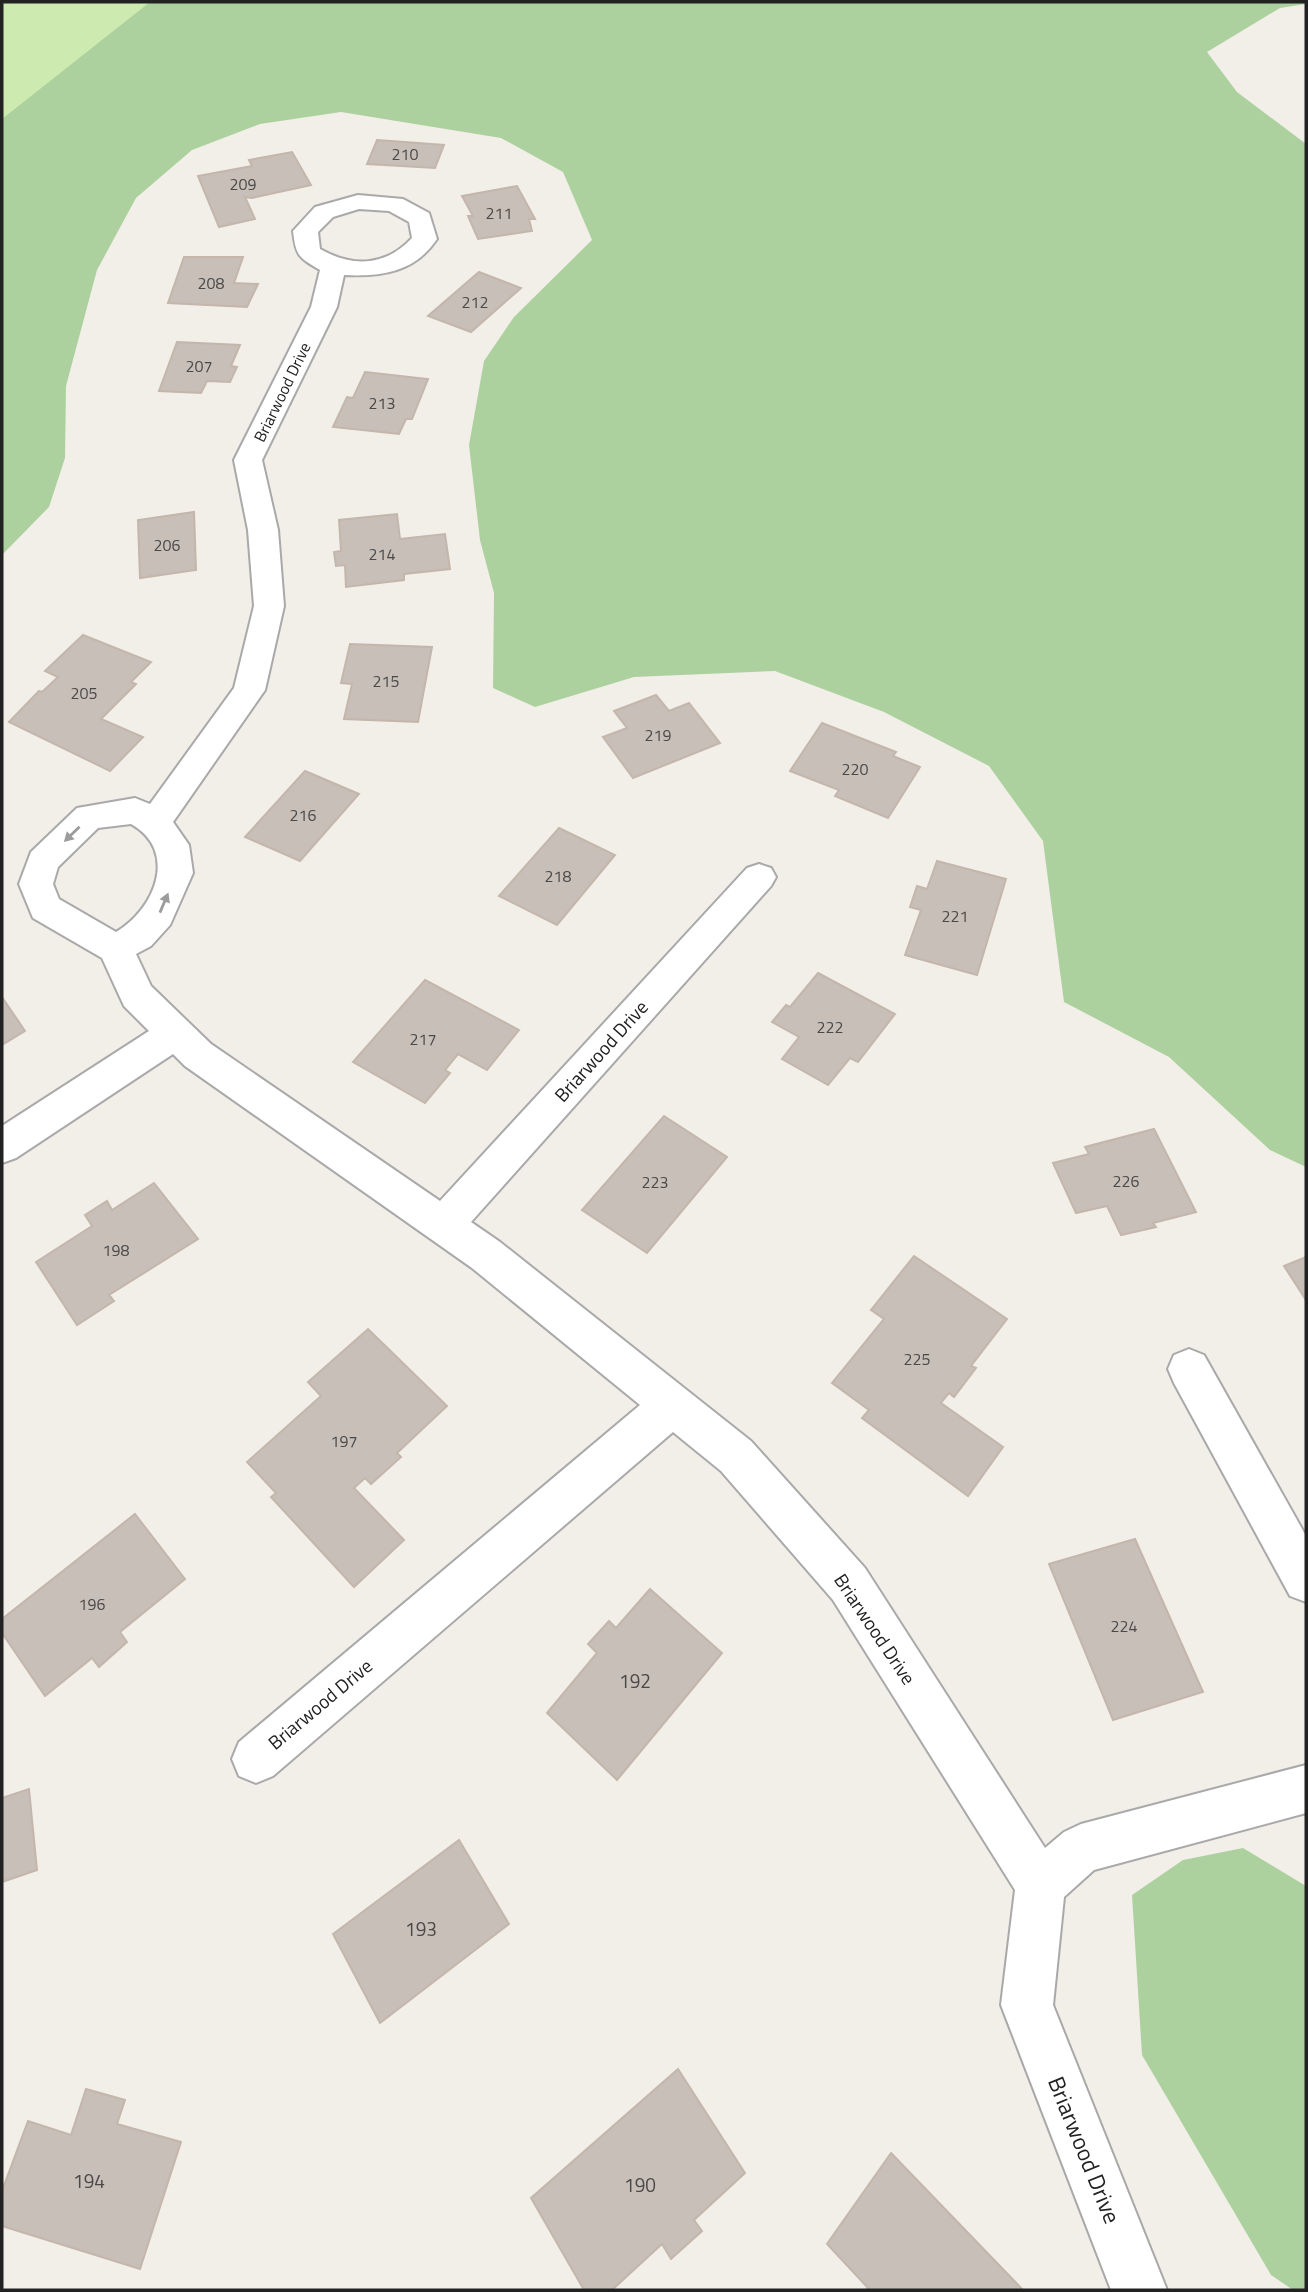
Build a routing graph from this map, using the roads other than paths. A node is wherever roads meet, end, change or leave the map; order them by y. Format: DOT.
graph roads {
  1 [pos="333,267"];
  2 [pos="155,822"];
  3 [pos="759,877"];
  4 [pos="116,949"];
  5 [pos="175,1033"];
  6 [pos="2,1146"];
  7 [pos="443,1225"];
  8 [pos="1189,1369"];
  9 [pos="673,1405"];
  10 [pos="1306,1580"];
  11 [pos="256,1759"];
  12 [pos="1306,1789"];
  13 [pos="1040,1885"];
  14 [pos="1139,2290"];
  1 -- 2 [label="street, Briarwood Drive"];
  4 -- 2 [label="street, one-way"];
  2 -- 4 [label="street, one-way"];
  3 -- 7 [label="street, Briarwood Drive"];
  4 -- 5 [label="street, Briarwood Drive"];
  5 -- 6 [label="street"];
  5 -- 7 [label="street, Briarwood Drive"];
  7 -- 9 [label="street, Briarwood Drive"];
  8 -- 10 [label="street"];
  9 -- 11 [label="street, Briarwood Drive"];
  9 -- 13 [label="street, Briarwood Drive"];
  12 -- 13 [label="street"];
  13 -- 14 [label="street, Briarwood Drive"];
}
